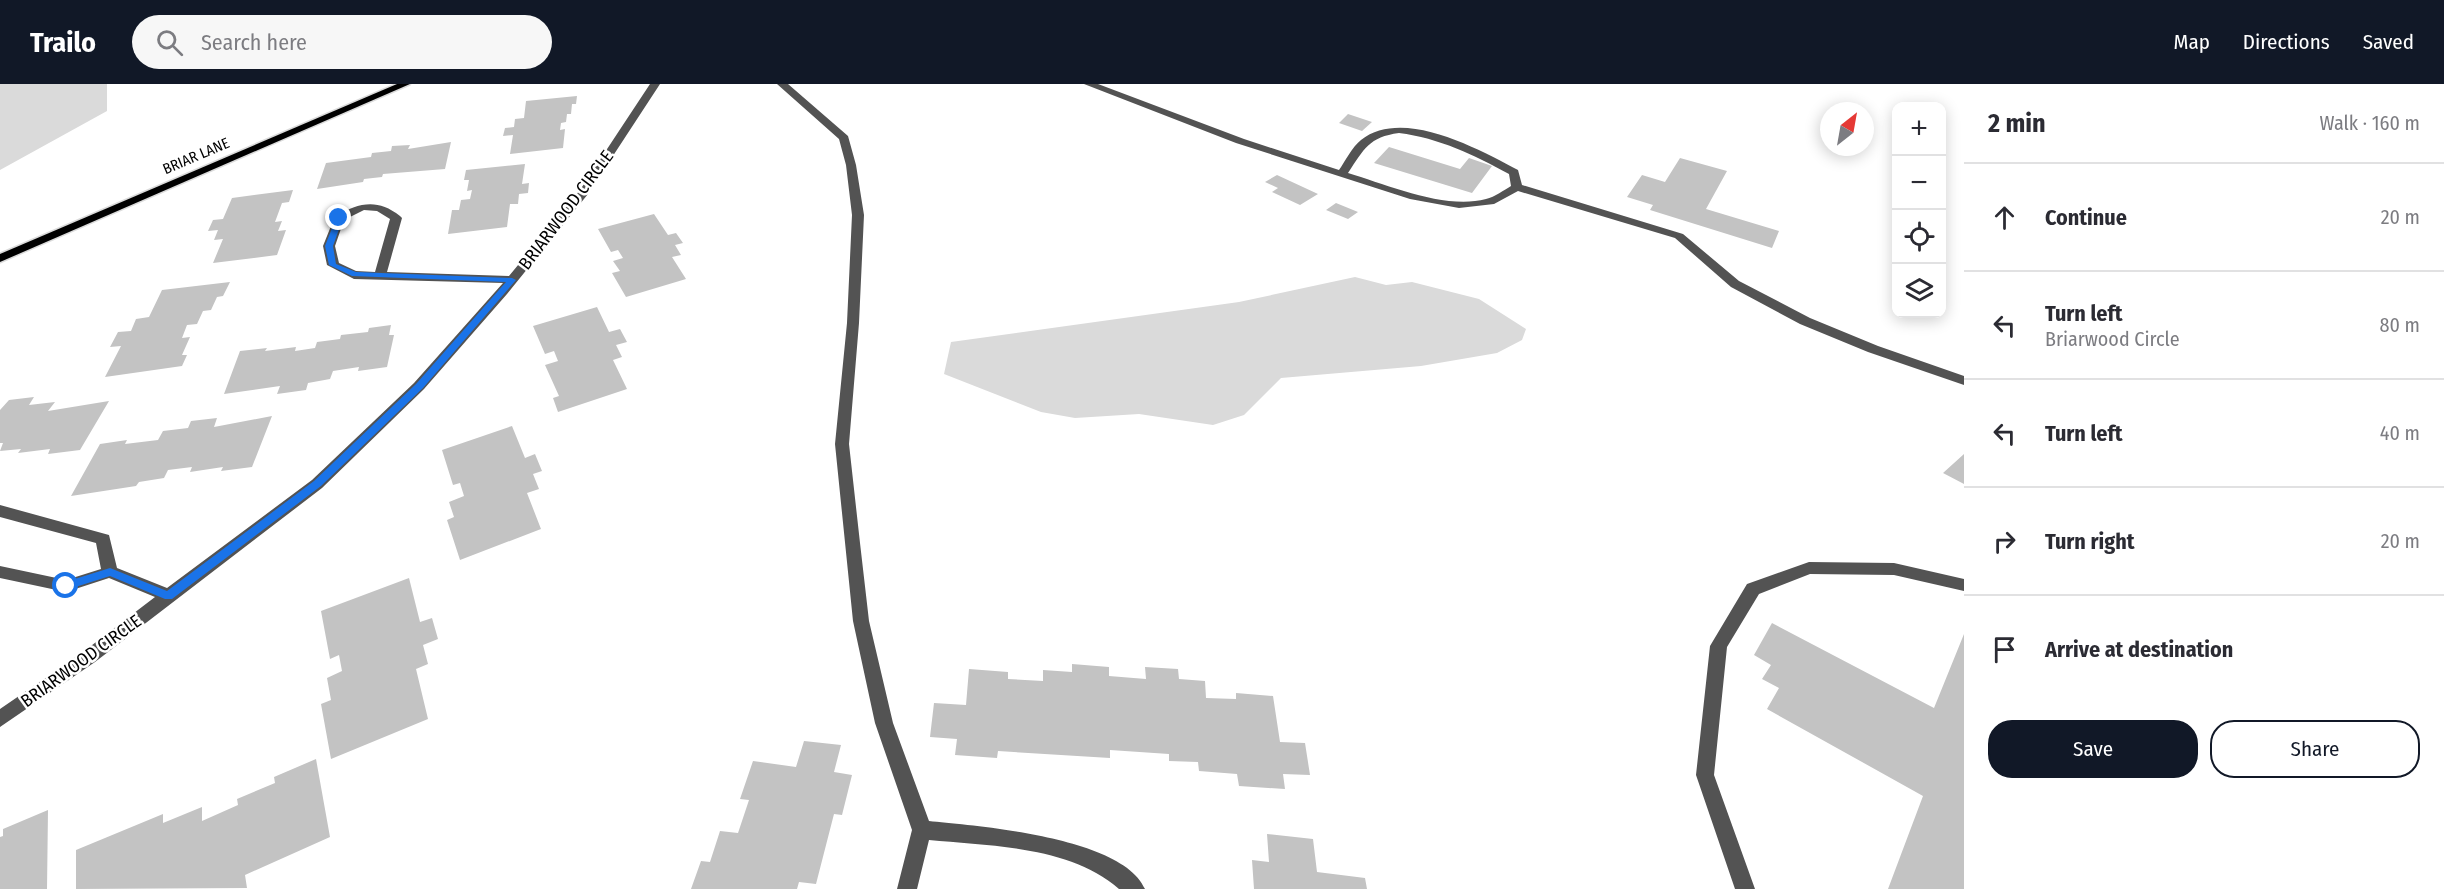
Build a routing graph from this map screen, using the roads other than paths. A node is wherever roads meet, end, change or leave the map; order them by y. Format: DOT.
graph roads {
  1 [pos="405,84"];
  2 [pos="655,84"];
  3 [pos="782,84"];
  4 [pos="1089,84"];
  5 [pos="1341,175"];
  6 [pos="1516,187"];
  7 [pos="0,258"];
  8 [pos="380,275"];
  9 [pos="512,280"];
  10 [pos="1964,381"];
  11 [pos="0,511"];
  12 [pos="0,572"];
  13 [pos="110,572"];
  14 [pos="1964,585"];
  15 [pos="169,596"];
  16 [pos="0,720"];
  17 [pos="922,830"];
  18 [pos="907,889"];
  19 [pos="1135,889"];
  20 [pos="1745,889"];
  1 -- 7 [label="main road, BRIAR LANE"];
  2 -- 9 [label="street, BRIARWOOD CIRCLE"];
  3 -- 17 [label="street"];
  4 -- 5 [label="street"];
  5 -- 6 [label="street"];
  5 -- 6 [label="street"];
  6 -- 10 [label="street"];
  8 -- 8 [label="street"];
  8 -- 9 [label="street"];
  9 -- 15 [label="street, BRIARWOOD CIRCLE"];
  11 -- 13 [label="street"];
  12 -- 13 [label="street"];
  13 -- 15 [label="street"];
  14 -- 20 [label="street"];
  15 -- 16 [label="street, BRIARWOOD CIRCLE"];
  17 -- 18 [label="street"];
  17 -- 19 [label="street"];
}
